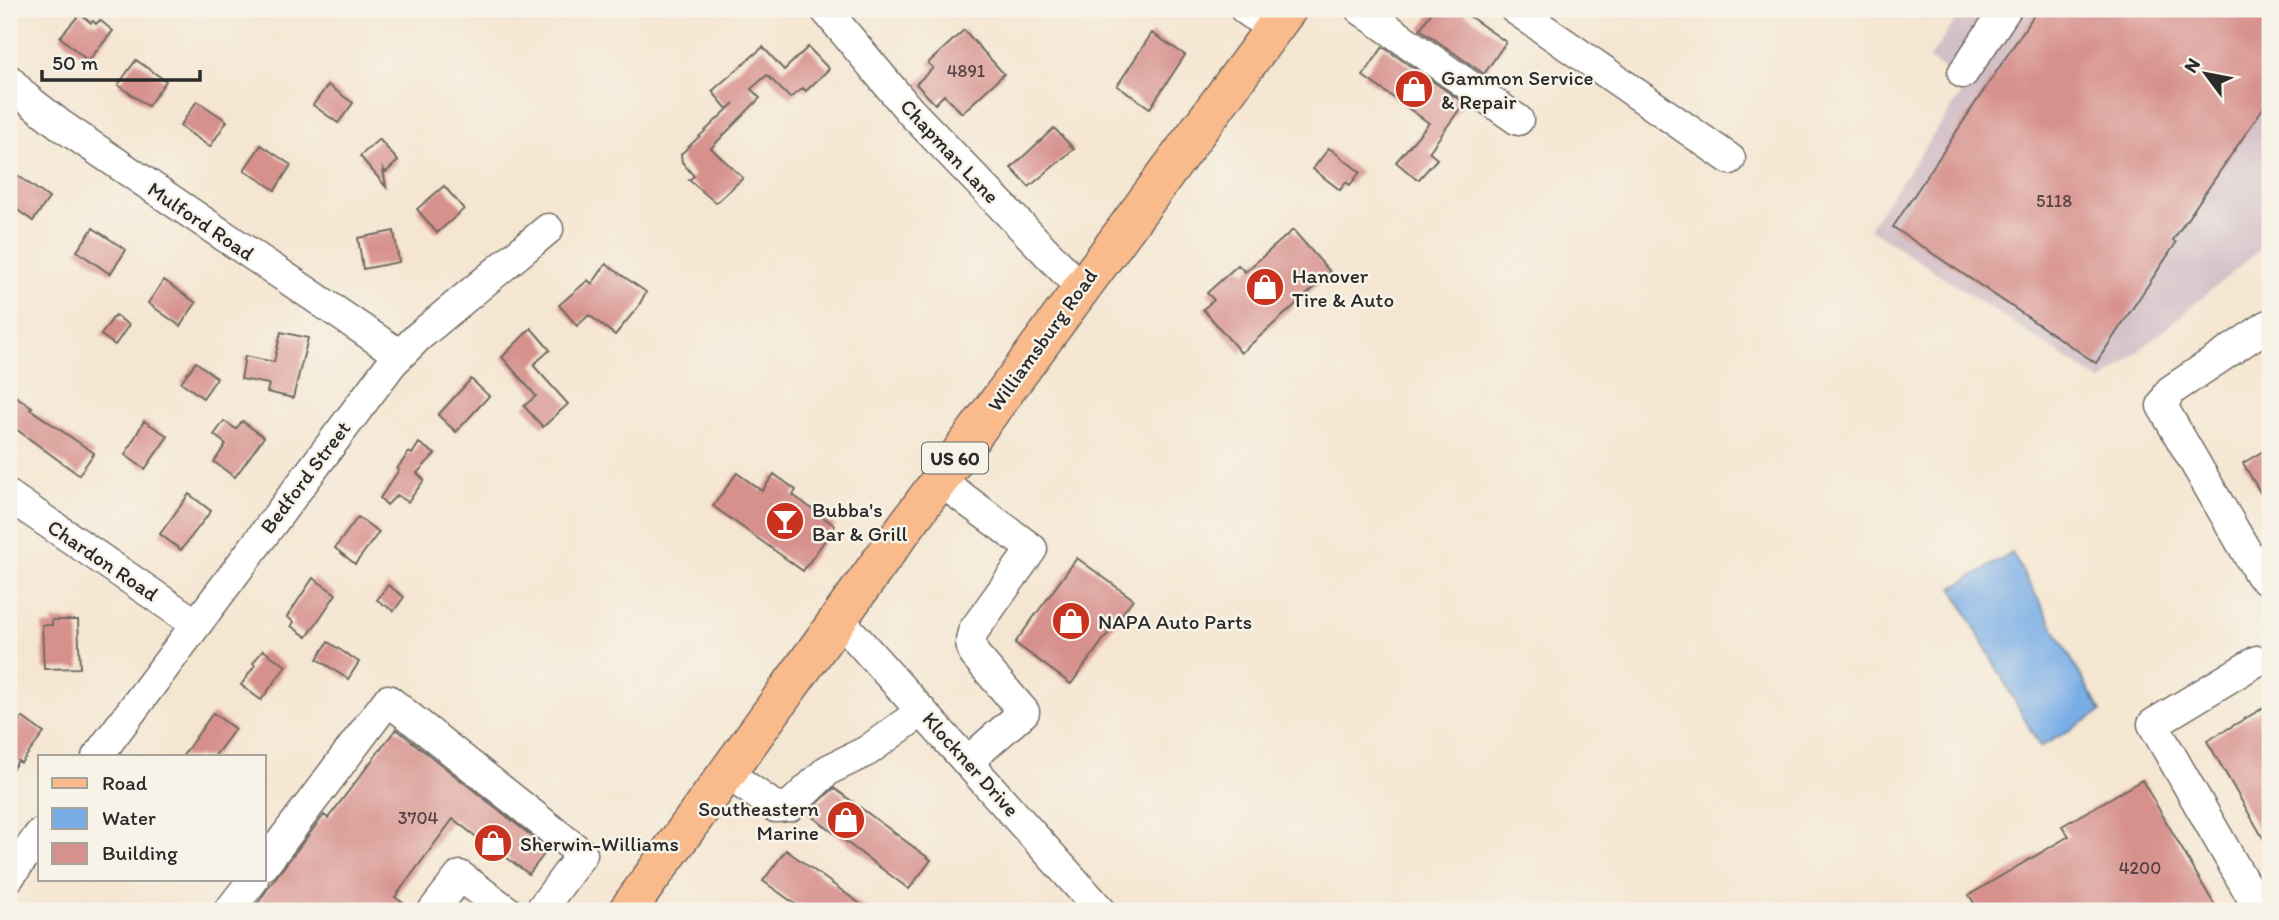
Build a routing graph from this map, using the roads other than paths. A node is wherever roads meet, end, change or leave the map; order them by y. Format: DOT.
graph roads {
  1 [pos="825,9"];
  2 [pos="1360,9"];
  3 [pos="1515,9"];
  4 [pos="2006,9"];
  5 [pos="1269,15"];
  6 [pos="1963,73"];
  7 [pos="9,80"];
  8 [pos="1518,120"];
  9 [pos="1730,159"];
  10 [pos="548,229"];
  11 [pos="1081,288"];
  12 [pos="2270,324"];
  13 [pos="400,355"];
  14 [pos="939,480"];
  15 [pos="9,496"];
  16 [pos="2270,582"];
  17 [pos="838,618"];
  18 [pos="197,624"];
  19 [pos="2257,661"];
  20 [pos="922,711"];
  21 [pos="99,755"];
  22 [pos="968,761"];
  23 [pos="727,773"];
  24 [pos="38,837"];
  25 [pos="266,861"];
  26 [pos="9,877"];
  27 [pos="252,881"];
  28 [pos="229,911"];
  29 [pos="433,911"];
  30 [pos="507,911"];
  31 [pos="540,911"];
  32 [pos="627,911"];
  33 [pos="1101,911"];
  34 [pos="2260,911"];
  1 -- 11 [label="street, Chapman Lane"];
  2 -- 8 [label="street"];
  3 -- 9 [label="street"];
  4 -- 6 [label="street"];
  5 -- 11 [label="main road, Williamsburg Road / US 60"];
  7 -- 13 [label="street, Mulford Road"];
  10 -- 13 [label="street, Bedford Street"];
  11 -- 14 [label="main road, Williamsburg Road / US 60"];
  12 -- 16 [label="street"];
  13 -- 18 [label="street, Bedford Street"];
  14 -- 17 [label="main road, Williamsburg Road / US 60"];
  14 -- 22 [label="street"];
  15 -- 18 [label="street, Chardon Road"];
  17 -- 20 [label="street, Klockner Drive"];
  17 -- 23 [label="main road, Williamsburg Road / US 60"];
  18 -- 21 [label="street, Bedford Street"];
  19 -- 34 [label="street"];
  20 -- 22 [label="street, Klockner Drive"];
  20 -- 23 [label="street"];
  22 -- 33 [label="street, Klockner Drive"];
  23 -- 32 [label="main road, Williamsburg Road / US 60"];
  24 -- 26 [label="street"];
  25 -- 31 [label="street"];
  27 -- 28 [label="street"];
  29 -- 30 [label="street"];
}
